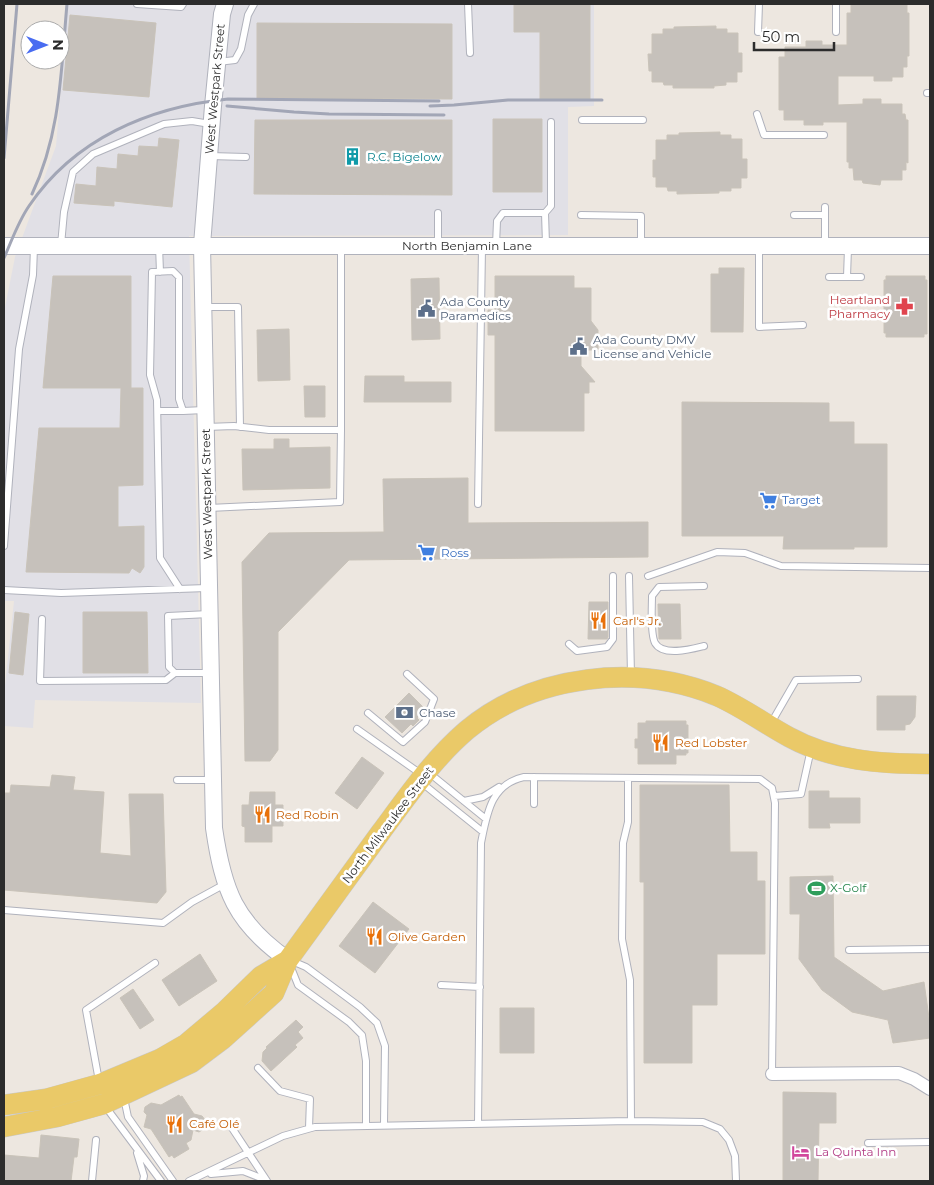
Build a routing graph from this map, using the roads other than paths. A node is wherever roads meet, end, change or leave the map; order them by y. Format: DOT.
graph roads {
  1 [pos="137,4"];
  2 [pos="183,4"];
  3 [pos="225,4"];
  4 [pos="254,4"];
  5 [pos="468,4"];
  6 [pos="759,4"];
  7 [pos="836,4"];
  8 [pos="758,32"];
  9 [pos="836,32"];
  10 [pos="470,53"];
  11 [pos="217,62"];
  12 [pos="757,114"];
  13 [pos="582,120"];
  14 [pos="643,120"];
  15 [pos="551,122"];
  16 [pos="211,125"];
  17 [pos="824,135"];
  18 [pos="209,156"];
  19 [pos="246,157"];
  20 [pos="825,207"];
  21 [pos="438,213"];
  22 [pos="545,213"];
  23 [pos="581,215"];
  24 [pos="794,215"];
  25 [pos="825,215"];
  26 [pos="61,245"];
  27 [pos="159,245"];
  28 [pos="202,245"];
  29 [pos="341,245"];
  30 [pos="546,245"];
  31 [pos="4,246"];
  32 [pos="34,246"];
  33 [pos="438,246"];
  34 [pos="489,246"];
  35 [pos="641,246"];
  36 [pos="759,246"];
  37 [pos="825,246"];
  38 [pos="930,246"];
  39 [pos="848,247"];
  40 [pos="160,272"];
  41 [pos="829,276"];
  42 [pos="847,276"];
  43 [pos="861,276"];
  44 [pos="203,308"];
  45 [pos="803,325"];
  46 [pos="158,411"];
  47 [pos="183,411"];
  48 [pos="205,418"];
  49 [pos="240,426"];
  50 [pos="341,430"];
  51 [pos="478,504"];
  52 [pos="207,508"];
  53 [pos="4,546"];
  54 [pos="930,568"];
  55 [pos="613,576"];
  56 [pos="629,576"];
  57 [pos="648,576"];
  58 [pos="704,586"];
  59 [pos="209,588"];
  60 [pos="180,589"];
  61 [pos="4,590"];
  62 [pos="210,614"];
  63 [pos="42,619"];
  64 [pos="570,644"];
  65 [pos="704,646"];
  66 [pos="175,673"];
  67 [pos="211,673"];
  68 [pos="407,674"];
  69 [pos="631,677"];
  70 [pos="858,680"];
  71 [pos="368,712"];
  72 [pos="770,726"];
  73 [pos="357,729"];
  74 [pos="811,747"];
  75 [pos="930,764"];
  76 [pos="423,776"];
  77 [pos="534,777"];
  78 [pos="628,778"];
  79 [pos="177,780"];
  80 [pos="213,780"];
  81 [pos="502,786"];
  82 [pos="774,796"];
  83 [pos="464,801"];
  84 [pos="534,804"];
  85 [pos="486,818"];
  86 [pos="483,832"];
  87 [pos="226,884"];
  88 [pos="4,910"];
  89 [pos="930,949"];
  90 [pos="849,950"];
  91 [pos="288,960"];
  92 [pos="155,963"];
  93 [pos="441,985"];
  94 [pos="480,987"];
  95 [pos="186,1044"];
  96 [pos="258,1068"];
  97 [pos="772,1074"];
  98 [pos="100,1084"];
  99 [pos="930,1089"];
  100 [pos="4,1095"];
  101 [pos="124,1095"];
  102 [pos="46,1099"];
  103 [pos="104,1104"];
  104 [pos="4,1105"];
  105 [pos="37,1121"];
  106 [pos="631,1121"];
  107 [pos="384,1124"];
  108 [pos="478,1124"];
  109 [pos="230,1125"];
  110 [pos="366,1125"];
  111 [pos="4,1127"];
  112 [pos="309,1128"];
  113 [pos="96,1140"];
  114 [pos="868,1142"];
  115 [pos="930,1142"];
  116 [pos="135,1147"];
  117 [pos="250,1152"];
  118 [pos="202,1175"];
  119 [pos="267,1180"];
  120 [pos="92,1181"];
  121 [pos="143,1181"];
  122 [pos="161,1181"];
  123 [pos="173,1181"];
  124 [pos="189,1181"];
  125 [pos="736,1181"];
  1 -- 2 [label="lane"];
  3 -- 11 [label="street, West Westpark Street"];
  4 -- 11 [label="lane"];
  5 -- 10 [label="lane"];
  6 -- 8 [label="lane"];
  7 -- 9 [label="lane"];
  11 -- 16 [label="street, West Westpark Street"];
  12 -- 17 [label="lane"];
  13 -- 14 [label="lane"];
  15 -- 22 [label="lane"];
  16 -- 18 [label="street, West Westpark Street"];
  16 -- 26 [label="lane"];
  18 -- 19 [label="lane"];
  18 -- 28 [label="street, West Westpark Street"];
  20 -- 25 [label="lane"];
  21 -- 33 [label="lane"];
  22 -- 30 [label="lane"];
  22 -- 34 [label="lane"];
  23 -- 35 [label="lane"];
  24 -- 25 [label="lane"];
  25 -- 37 [label="lane"];
  26 -- 27 [label="street, North Benjamin Lane"];
  26 -- 32 [label="street, North Benjamin Lane"];
  27 -- 28 [label="street, North Benjamin Lane"];
  27 -- 40 [label="lane"];
  28 -- 29 [label="street, North Benjamin Lane"];
  28 -- 44 [label="street, West Westpark Street"];
  29 -- 33 [label="street, North Benjamin Lane"];
  29 -- 50 [label="lane"];
  30 -- 34 [label="street, North Benjamin Lane"];
  30 -- 35 [label="street, North Benjamin Lane"];
  31 -- 32 [label="street, North Benjamin Lane"];
  32 -- 53 [label="lane"];
  33 -- 34 [label="street, North Benjamin Lane"];
  34 -- 51 [label="lane"];
  35 -- 36 [label="street, North Benjamin Lane"];
  36 -- 37 [label="street, North Benjamin Lane"];
  36 -- 45 [label="lane"];
  37 -- 39 [label="street, North Benjamin Lane"];
  38 -- 39 [label="street, North Benjamin Lane"];
  39 -- 42 [label="lane"];
  40 -- 46 [label="lane"];
  40 -- 47 [label="lane"];
  41 -- 42 [label="lane"];
  42 -- 43 [label="lane"];
  44 -- 48 [label="street, West Westpark Street"];
  44 -- 49 [label="lane"];
  46 -- 47 [label="lane"];
  46 -- 60 [label="lane"];
  47 -- 48 [label="lane"];
  48 -- 49 [label="lane"];
  48 -- 52 [label="street, West Westpark Street"];
  49 -- 50 [label="lane"];
  50 -- 52 [label="lane"];
  52 -- 59 [label="street, West Westpark Street"];
  54 -- 57 [label="lane"];
  55 -- 64 [label="lane"];
  56 -- 69 [label="lane"];
  58 -- 65 [label="lane"];
  59 -- 60 [label="lane"];
  59 -- 62 [label="street, West Westpark Street"];
  60 -- 61 [label="lane"];
  62 -- 66 [label="lane"];
  62 -- 67 [label="street, West Westpark Street"];
  63 -- 66 [label="lane"];
  66 -- 67 [label="lane"];
  67 -- 80 [label="street, West Westpark Street"];
  68 -- 71 [label="lane"];
  69 -- 72 [label="main road, North Milwaukee Street"];
  69 -- 76 [label="main road, North Milwaukee Street"];
  70 -- 72 [label="lane"];
  72 -- 74 [label="main road, North Milwaukee Street"];
  73 -- 76 [label="lane"];
  74 -- 75 [label="main road, North Milwaukee Street"];
  74 -- 82 [label="lane"];
  76 -- 83 [label="lane"];
  76 -- 86 [label="lane"];
  76 -- 91 [label="main road, North Milwaukee Street"];
  77 -- 78 [label="lane"];
  77 -- 81 [label="lane"];
  77 -- 84 [label="lane"];
  78 -- 82 [label="lane"];
  78 -- 106 [label="lane"];
  79 -- 80 [label="lane"];
  80 -- 87 [label="street, West Westpark Street"];
  81 -- 83 [label="lane"];
  81 -- 85 [label="lane"];
  82 -- 97 [label="lane"];
  83 -- 85 [label="lane"];
  85 -- 86 [label="lane"];
  86 -- 94 [label="lane"];
  87 -- 88 [label="lane"];
  87 -- 91 [label="street, West Westpark Street"];
  89 -- 90 [label="lane"];
  91 -- 95 [label="main road, North Milwaukee Street"];
  91 -- 101 [label="main road, North Milwaukee Street"];
  91 -- 107 [label="lane"];
  91 -- 110 [label="lane"];
  92 -- 98 [label="lane"];
  93 -- 94 [label="lane"];
  94 -- 108 [label="lane"];
  95 -- 98 [label="main road, North Milwaukee Street"];
  95 -- 103 [label="main road"];
  96 -- 112 [label="lane"];
  97 -- 99 [label="street"];
  98 -- 102 [label="main road, North Milwaukee Street"];
  98 -- 105 [label="main road"];
  100 -- 102 [label="main road"];
  101 -- 103 [label="main road, North Milwaukee Street"];
  101 -- 123 [label="lane"];
  102 -- 104 [label="main road, North Milwaukee Street"];
  103 -- 105 [label="main road, North Milwaukee Street"];
  103 -- 116 [label="lane"];
  105 -- 111 [label="main road, North Milwaukee Street"];
  106 -- 108 [label="lane"];
  106 -- 125 [label="lane"];
  107 -- 108 [label="lane"];
  107 -- 110 [label="lane"];
  109 -- 117 [label="lane"];
  110 -- 112 [label="lane"];
  112 -- 117 [label="lane"];
  113 -- 120 [label="lane"];
  114 -- 115 [label="lane"];
  116 -- 121 [label="lane"];
  116 -- 122 [label="lane"];
  117 -- 118 [label="lane"];
  117 -- 119 [label="lane"];
  118 -- 119 [label="lane"];
  118 -- 124 [label="lane"];
}
